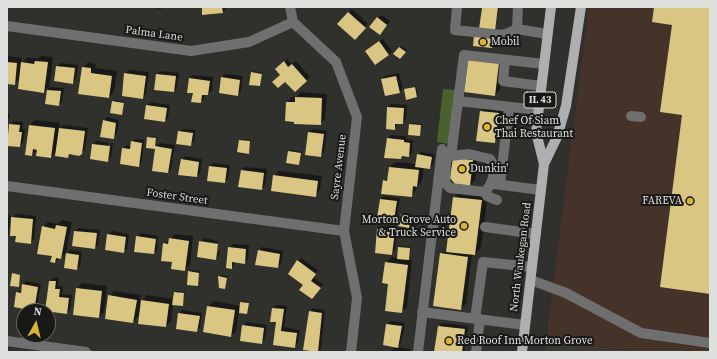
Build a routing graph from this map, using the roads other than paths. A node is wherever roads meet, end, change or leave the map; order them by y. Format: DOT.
graph roads {
  1 [pos="290,7"];
  2 [pos="457,7"];
  3 [pos="518,7"];
  4 [pos="551,7"];
  5 [pos="581,7"];
  6 [pos="293,22"];
  7 [pos="7,26"];
  8 [pos="517,29"];
  9 [pos="547,34"];
  10 [pos="505,60"];
  11 [pos="544,64"];
  12 [pos="541,86"];
  13 [pos="458,101"];
  14 [pos="509,107"];
  15 [pos="538,110"];
  16 [pos="442,149"];
  17 [pos="451,156"];
  18 [pos="544,164"];
  19 [pos="496,185"];
  20 [pos="7,186"];
  21 [pos="541,190"];
  22 [pos="485,192"];
  23 [pos="497,200"];
  24 [pos="485,227"];
  25 [pos="344,232"];
  26 [pos="536,234"];
  27 [pos="532,267"];
  28 [pos="531,280"];
  29 [pos="422,312"];
  30 [pos="478,319"];
  31 [pos="525,325"];
  32 [pos="7,342"];
  33 [pos="710,343"];
  34 [pos="86,352"];
  35 [pos="351,352"];
  36 [pos="418,352"];
  37 [pos="476,352"];
  38 [pos="522,352"];
  1 -- 6 [label="street"];
  2 -- 8 [label="street"];
  3 -- 8 [label="street"];
  4 -- 9 [label="main road, North Waukegan Road / IL 43"];
  5 -- 18 [label="main road, North Waukegan Road / IL 43"];
  6 -- 7 [label="street, Palma Lane"];
  6 -- 25 [label="street, Sayre Avenue"];
  8 -- 9 [label="street"];
  9 -- 11 [label="main road, North Waukegan Road / IL 43"];
  10 -- 11 [label="street"];
  10 -- 12 [label="street"];
  10 -- 13 [label="street"];
  11 -- 12 [label="main road, North Waukegan Road / IL 43"];
  12 -- 15 [label="main road, North Waukegan Road / IL 43"];
  13 -- 14 [label="street"];
  13 -- 17 [label="street"];
  14 -- 15 [label="street"];
  14 -- 19 [label="street"];
  15 -- 18 [label="main road, North Waukegan Road / IL 43"];
  16 -- 29 [label="street"];
  17 -- 19 [label="street"];
  17 -- 22 [label="street"];
  18 -- 21 [label="main road, North Waukegan Road / IL 43"];
  19 -- 21 [label="street"];
  19 -- 22 [label="street"];
  20 -- 25 [label="street, Foster Street"];
  21 -- 26 [label="main road, North Waukegan Road / IL 43"];
  22 -- 23 [label="street"];
  24 -- 26 [label="street"];
  25 -- 35 [label="street, Sayre Avenue"];
  26 -- 27 [label="main road, North Waukegan Road / IL 43"];
  27 -- 28 [label="main road, North Waukegan Road / IL 43"];
  27 -- 30 [label="street"];
  28 -- 31 [label="main road, North Waukegan Road / IL 43"];
  28 -- 33 [label="street"];
  29 -- 30 [label="street"];
  29 -- 36 [label="street"];
  30 -- 31 [label="street"];
  30 -- 37 [label="street"];
  31 -- 38 [label="main road, North Waukegan Road / IL 43"];
  32 -- 34 [label="street"];
}
